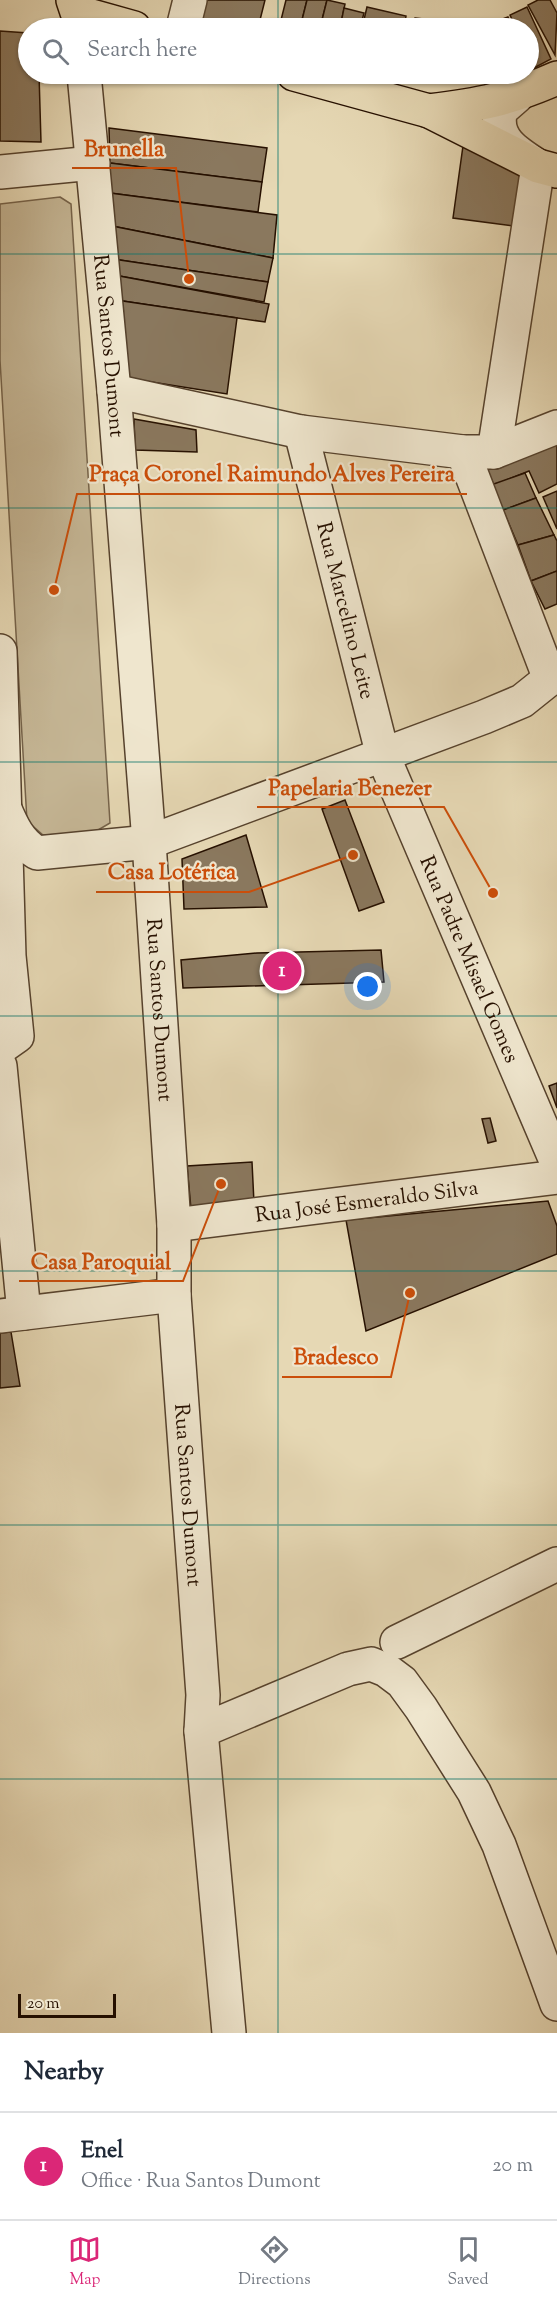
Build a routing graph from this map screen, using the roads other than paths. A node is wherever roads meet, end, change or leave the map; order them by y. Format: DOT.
graph roads {
  1 [pos="190,0"];
  2 [pos="76,14"];
  3 [pos="93,18"];
  4 [pos="186,18"];
  5 [pos="557,78"];
  6 [pos="85,84"];
  7 [pos="330,84"];
  8 [pos="517,96"];
  9 [pos="429,111"];
  10 [pos="93,163"];
  11 [pos="548,168"];
  12 [pos="0,172"];
  13 [pos="557,212"];
  14 [pos="114,391"];
  15 [pos="557,427"];
  16 [pos="301,432"];
  17 [pos="478,452"];
  18 [pos="0,651"];
  19 [pos="554,676"];
  20 [pos="383,756"];
  21 [pos="4,807"];
  22 [pos="149,842"];
  23 [pos="0,1048"];
  24 [pos="0,1066"];
  25 [pos="557,1163"];
  26 [pos="557,1177"];
  27 [pos="174,1224"];
  28 [pos="174,1295"];
  29 [pos="12,1315"];
  30 [pos="557,1564"];
  31 [pos="397,1642"];
  32 [pos="201,1731"];
  33 [pos="557,2004"];
  34 [pos="229,2033"];
  1 -- 4 [label="street"];
  2 -- 3 [label="main road"];
  5 -- 8 [label="main road"];
  6 -- 10 [label="street, Rua Santos Dumont"];
  7 -- 9 [label="main road"];
  8 -- 9 [label="main road"];
  8 -- 11 [label="street"];
  9 -- 11 [label="main road"];
  10 -- 12 [label="street"];
  10 -- 14 [label="street, Rua Santos Dumont"];
  11 -- 13 [label="street"];
  11 -- 17 [label="street"];
  14 -- 16 [label="street"];
  14 -- 22 [label="street, Rua Santos Dumont"];
  15 -- 17 [label="street"];
  16 -- 17 [label="street"];
  16 -- 20 [label="street, Rua Marcelino Leite"];
  17 -- 19 [label="street"];
  18 -- 21 [label="street"];
  19 -- 20 [label="street"];
  20 -- 22 [label="street"];
  20 -- 25 [label="street, Rua Padre Misael Gomes"];
  21 -- 22 [label="street"];
  21 -- 23 [label="street"];
  22 -- 27 [label="street, Rua Santos Dumont"];
  24 -- 29 [label="street"];
  26 -- 27 [label="street, Rua José Esmeraldo Silva"];
  27 -- 28 [label="street, Rua Santos Dumont"];
  28 -- 29 [label="street"];
  28 -- 32 [label="street, Rua Santos Dumont"];
  30 -- 31 [label="street"];
  32 -- 33 [label="street"];
  32 -- 34 [label="street, Rua Santos Dumont"];
}
